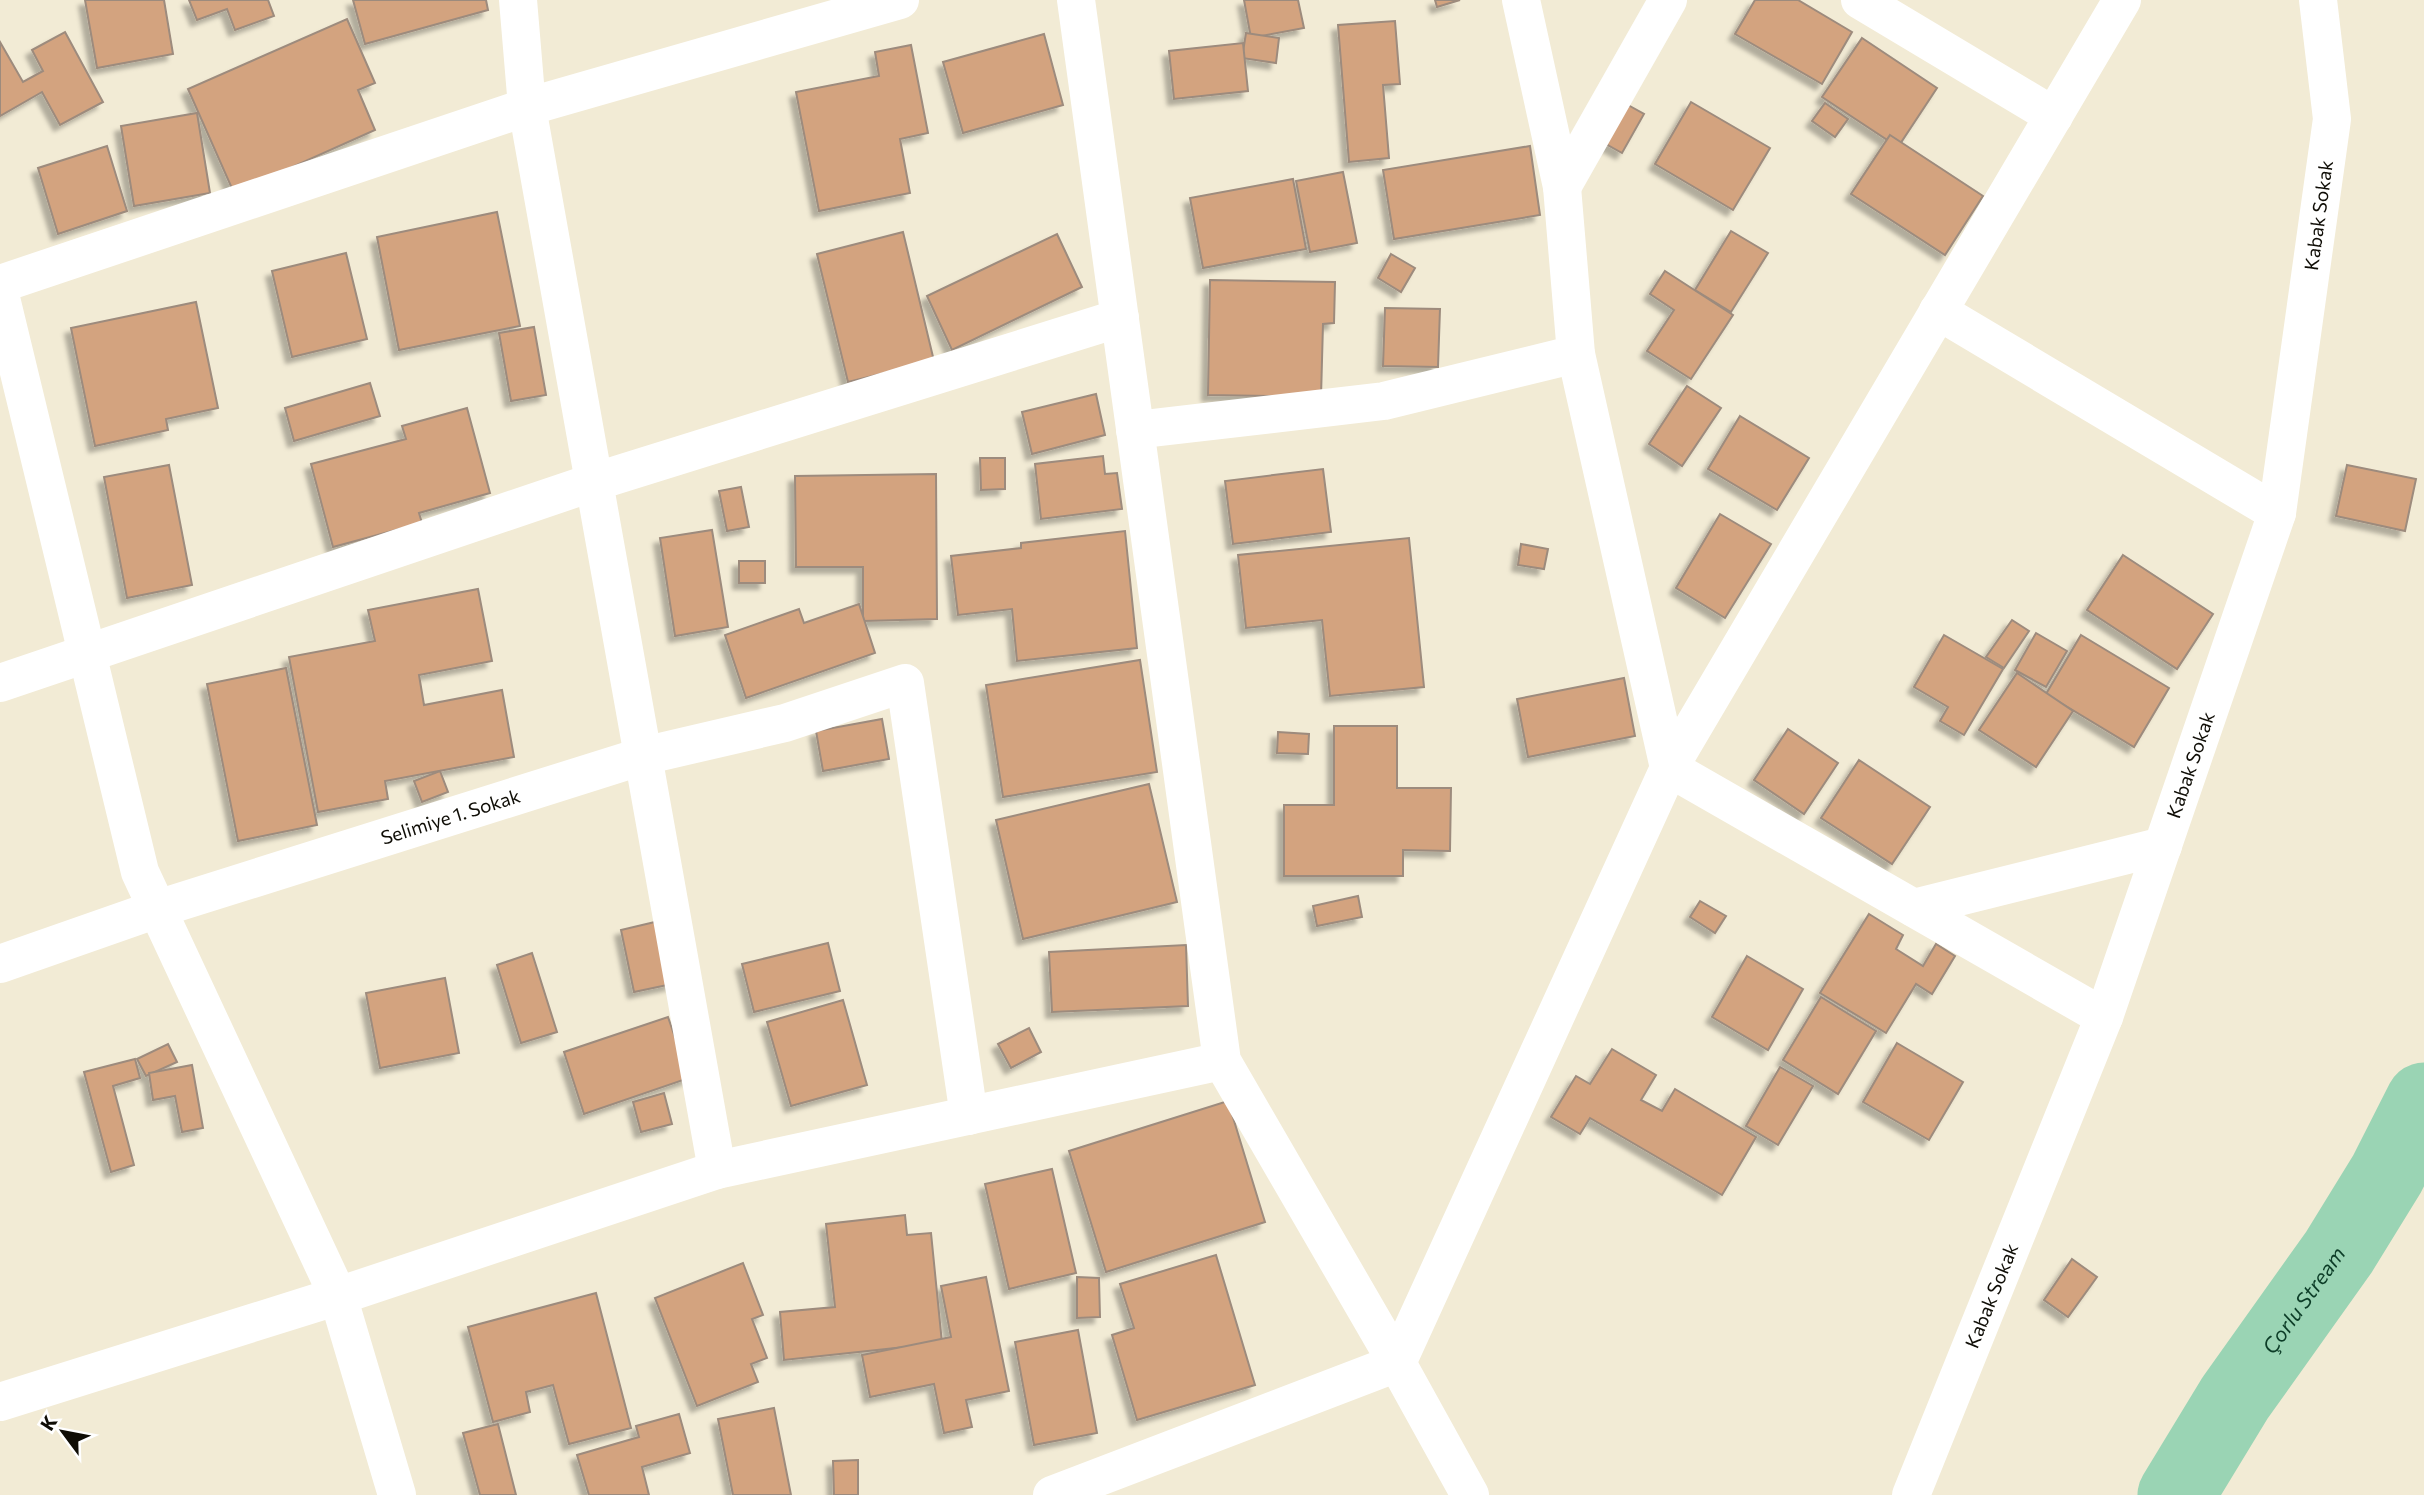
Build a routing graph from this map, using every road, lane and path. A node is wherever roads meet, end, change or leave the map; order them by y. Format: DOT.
graph roads {
  1 [pos="518,0"];
  2 [pos="900,0"];
  3 [pos="1076,0"];
  4 [pos="1521,0"];
  5 [pos="1668,0"];
  6 [pos="1860,0"];
  7 [pos="2122,0"];
  8 [pos="2318,0"];
  9 [pos="527,107"];
  10 [pos="2054,116"];
  11 [pos="1562,187"];
  12 [pos="0,284"];
  13 [pos="0,294"];
  14 [pos="1938,311"];
  15 [pos="1120,318"];
  16 [pos="1576,354"];
  17 [pos="1135,430"];
  18 [pos="594,482"];
  19 [pos="2277,513"];
  20 [pos="87,654"];
  21 [pos="0,683"];
  22 [pos="643,756"];
  23 [pos="1669,768"];
  24 [pos="2163,846"];
  25 [pos="1914,908"];
  26 [pos="157,909"];
  27 [pos="0,964"];
  28 [pos="2104,1017"];
  29 [pos="1222,1061"];
  30 [pos="969,1116"];
  31 [pos="717,1170"];
  32 [pos="338,1296"];
  33 [pos="1397,1363"];
  34 [pos="0,1402"];
  35 [pos="397,1495"];
  36 [pos="1052,1495"];
  37 [pos="1470,1495"];
  38 [pos="1911,1495"];
  1 -- 9 [label="street"];
  2 -- 9 [label="street"];
  3 -- 15 [label="street"];
  4 -- 11 [label="street"];
  5 -- 11 [label="street"];
  6 -- 10 [label="street"];
  7 -- 10 [label="street"];
  8 -- 19 [label="street, Kabak Sokak"];
  9 -- 12 [label="street"];
  9 -- 18 [label="street"];
  10 -- 14 [label="street"];
  11 -- 16 [label="street"];
  13 -- 20 [label="street"];
  14 -- 19 [label="street"];
  14 -- 23 [label="street"];
  15 -- 17 [label="street"];
  15 -- 18 [label="street"];
  16 -- 17 [label="street"];
  16 -- 23 [label="street"];
  17 -- 29 [label="street"];
  18 -- 20 [label="street"];
  18 -- 22 [label="street"];
  19 -- 24 [label="street, Kabak Sokak"];
  20 -- 21 [label="street"];
  20 -- 26 [label="street"];
  22 -- 26 [label="street, Selimiye 1. Sokak"];
  22 -- 30 [label="street, Selimiye 1. Sokak"];
  22 -- 31 [label="street"];
  23 -- 25 [label="street"];
  23 -- 33 [label="street"];
  24 -- 25 [label="street"];
  24 -- 28 [label="street, Kabak Sokak"];
  25 -- 28 [label="street"];
  26 -- 27 [label="street, Selimiye 1. Sokak"];
  26 -- 32 [label="street"];
  28 -- 38 [label="street, Kabak Sokak"];
  29 -- 30 [label="street"];
  29 -- 33 [label="street"];
  30 -- 31 [label="street"];
  31 -- 32 [label="street"];
  32 -- 34 [label="street"];
  32 -- 35 [label="street"];
  33 -- 36 [label="street"];
  33 -- 37 [label="street"];
}
